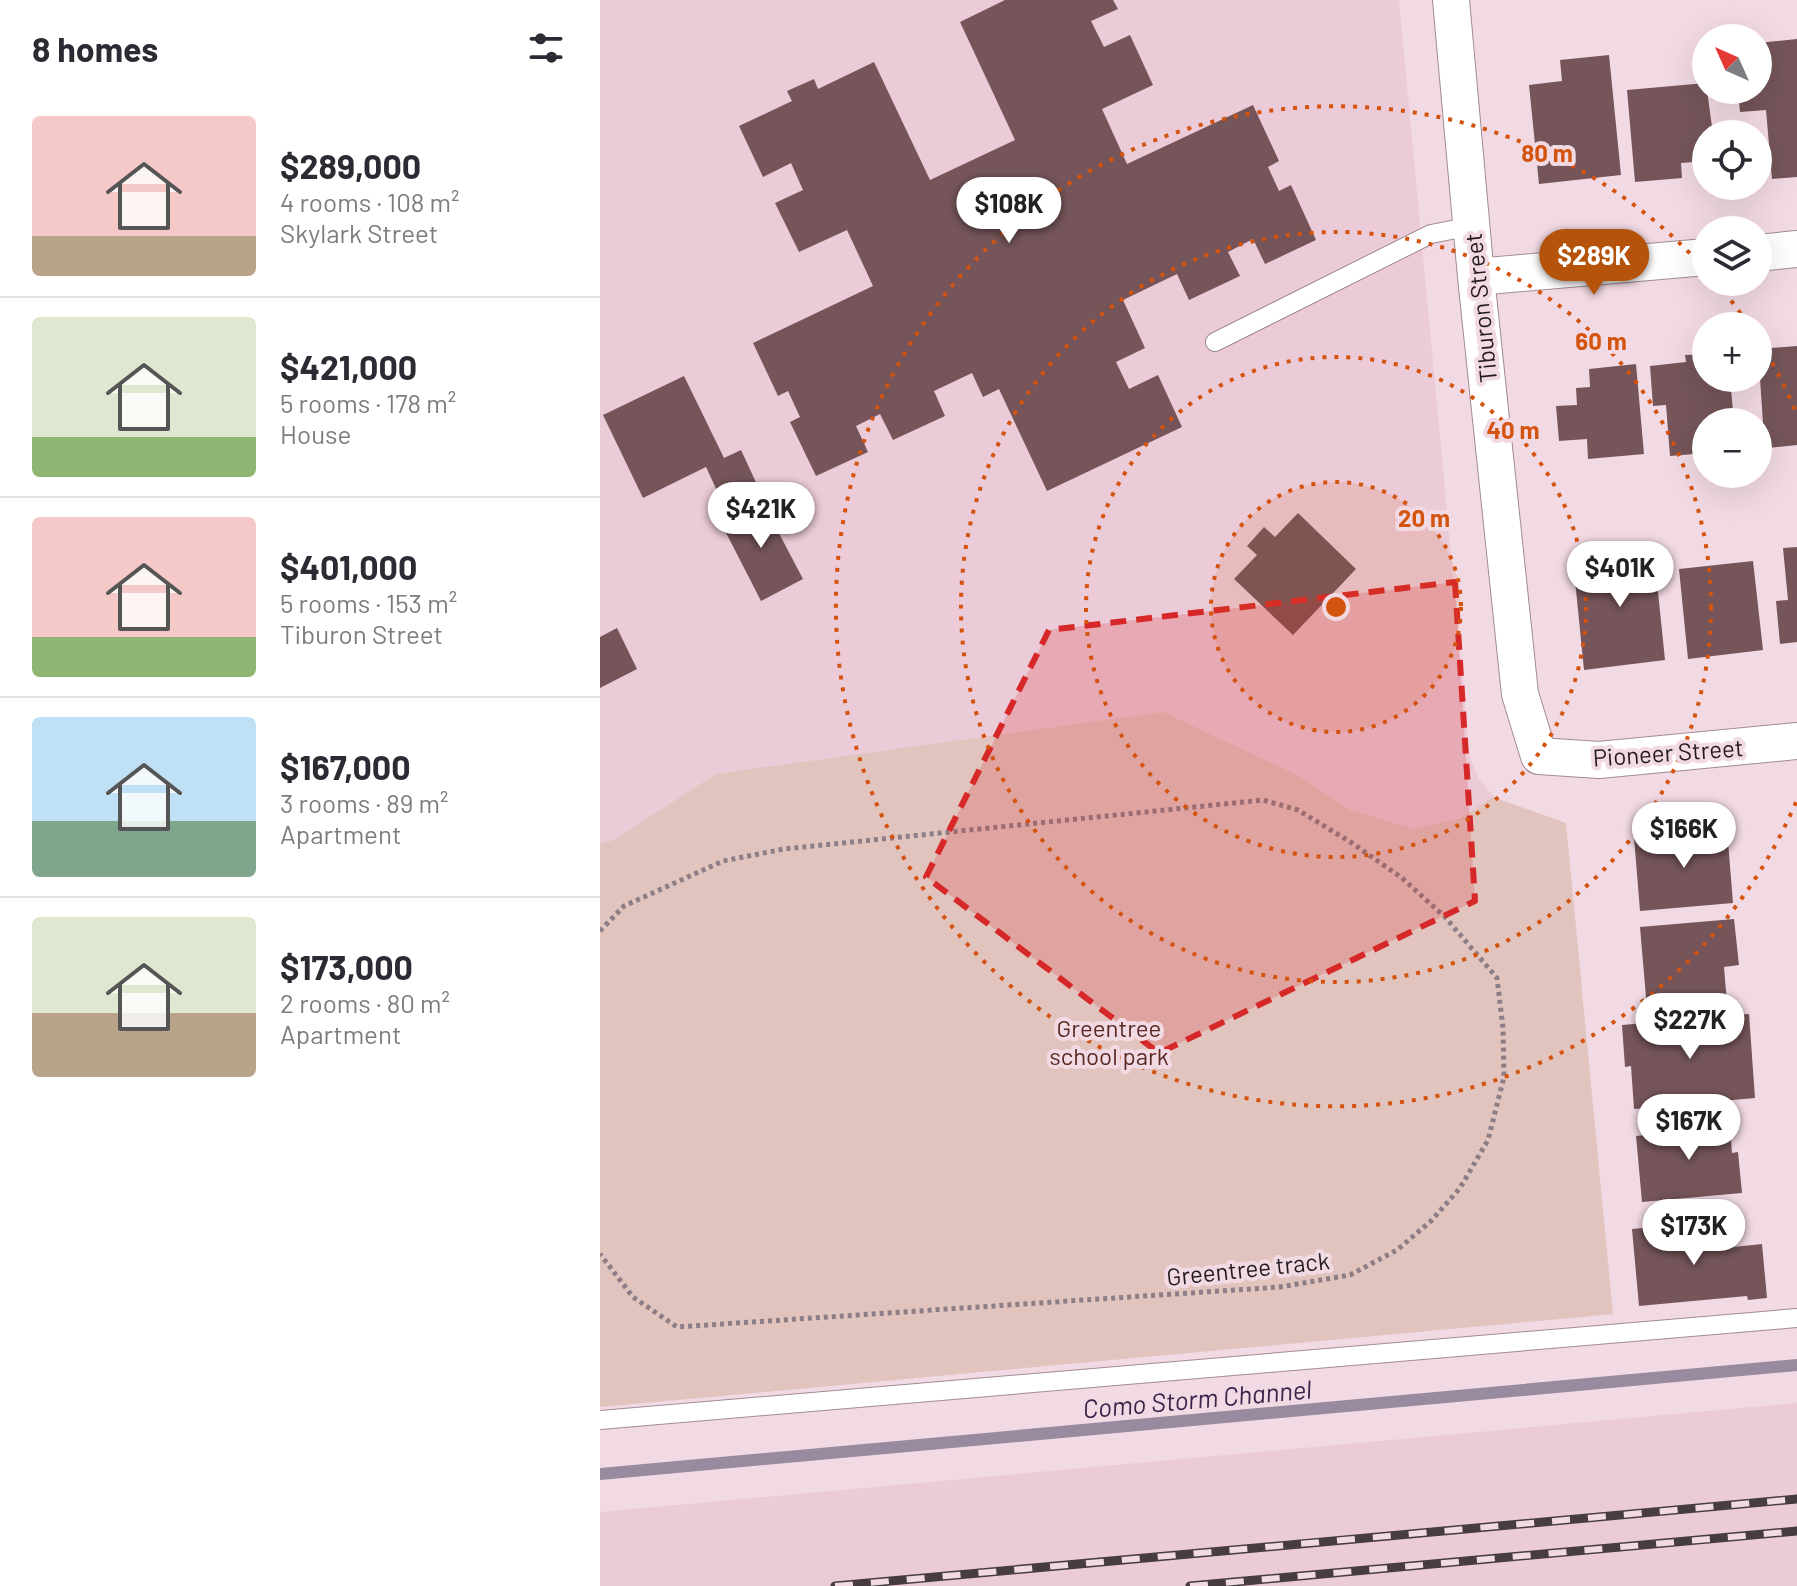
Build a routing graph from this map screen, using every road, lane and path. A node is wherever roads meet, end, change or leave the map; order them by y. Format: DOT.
graph roads {
  1 [pos="1451,0"];
  2 [pos="1472,226"];
  3 [pos="1797,249"];
  4 [pos="1772,252"];
  5 [pos="1692,258"];
  6 [pos="1476,277"];
  7 [pos="1215,342"];
  8 [pos="1797,741"];
  9 [pos="1539,756"];
  10 [pos="600,931"];
  11 [pos="600,1254"];
  12 [pos="1797,1318"];
  13 [pos="600,1420"];
  1 -- 2 [label="street, Tiburon Street"];
  2 -- 6 [label="street, Tiburon Street"];
  2 -- 7 [label="lane"];
  3 -- 4 [label="street"];
  5 -- 6 [label="street"];
  6 -- 9 [label="street, Tiburon Street"];
  8 -- 9 [label="street, Pioneer Street"];
  10 -- 11 [label="path, Greentree track"];
  12 -- 13 [label="lane"];
}
